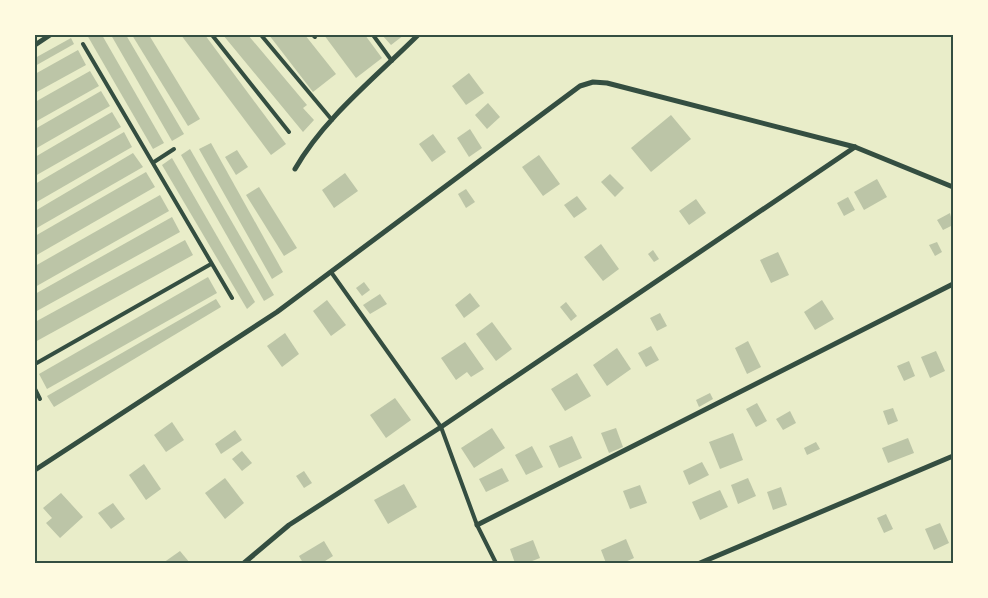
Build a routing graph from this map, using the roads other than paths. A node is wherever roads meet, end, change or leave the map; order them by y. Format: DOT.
graph roads {
  1 [pos="50,35"];
  2 [pos="212,35"];
  3 [pos="261,35"];
  4 [pos="373,35"];
  5 [pos="418,35"];
  6 [pos="83,44"];
  7 [pos="35,45"];
  8 [pos="392,61"];
  9 [pos="332,120"];
  10 [pos="289,132"];
  11 [pos="856,147"];
  12 [pos="174,149"];
  13 [pos="154,162"];
  14 [pos="295,169"];
  15 [pos="953,187"];
  16 [pos="211,264"];
  17 [pos="331,272"];
  18 [pos="953,284"];
  19 [pos="232,298"];
  20 [pos="35,364"];
  21 [pos="35,389"];
  22 [pos="40,399"];
  23 [pos="441,427"];
  24 [pos="953,456"];
  25 [pos="35,470"];
  26 [pos="477,524"];
  27 [pos="244,563"];
  28 [pos="496,563"];
  29 [pos="700,563"];
  1 -- 7 [label="street"];
  2 -- 10 [label="lane"];
  3 -- 9 [label="lane"];
  4 -- 8 [label="lane"];
  5 -- 8 [label="street"];
  6 -- 13 [label="lane"];
  8 -- 9 [label="street"];
  9 -- 14 [label="street"];
  11 -- 15 [label="street"];
  11 -- 17 [label="street"];
  11 -- 23 [label="street"];
  12 -- 13 [label="lane"];
  13 -- 16 [label="lane"];
  16 -- 19 [label="lane"];
  16 -- 20 [label="lane"];
  17 -- 23 [label="lane"];
  17 -- 25 [label="street"];
  18 -- 26 [label="street"];
  21 -- 22 [label="lane"];
  23 -- 26 [label="lane"];
  23 -- 27 [label="street"];
  24 -- 29 [label="street"];
  26 -- 28 [label="lane"];
}
